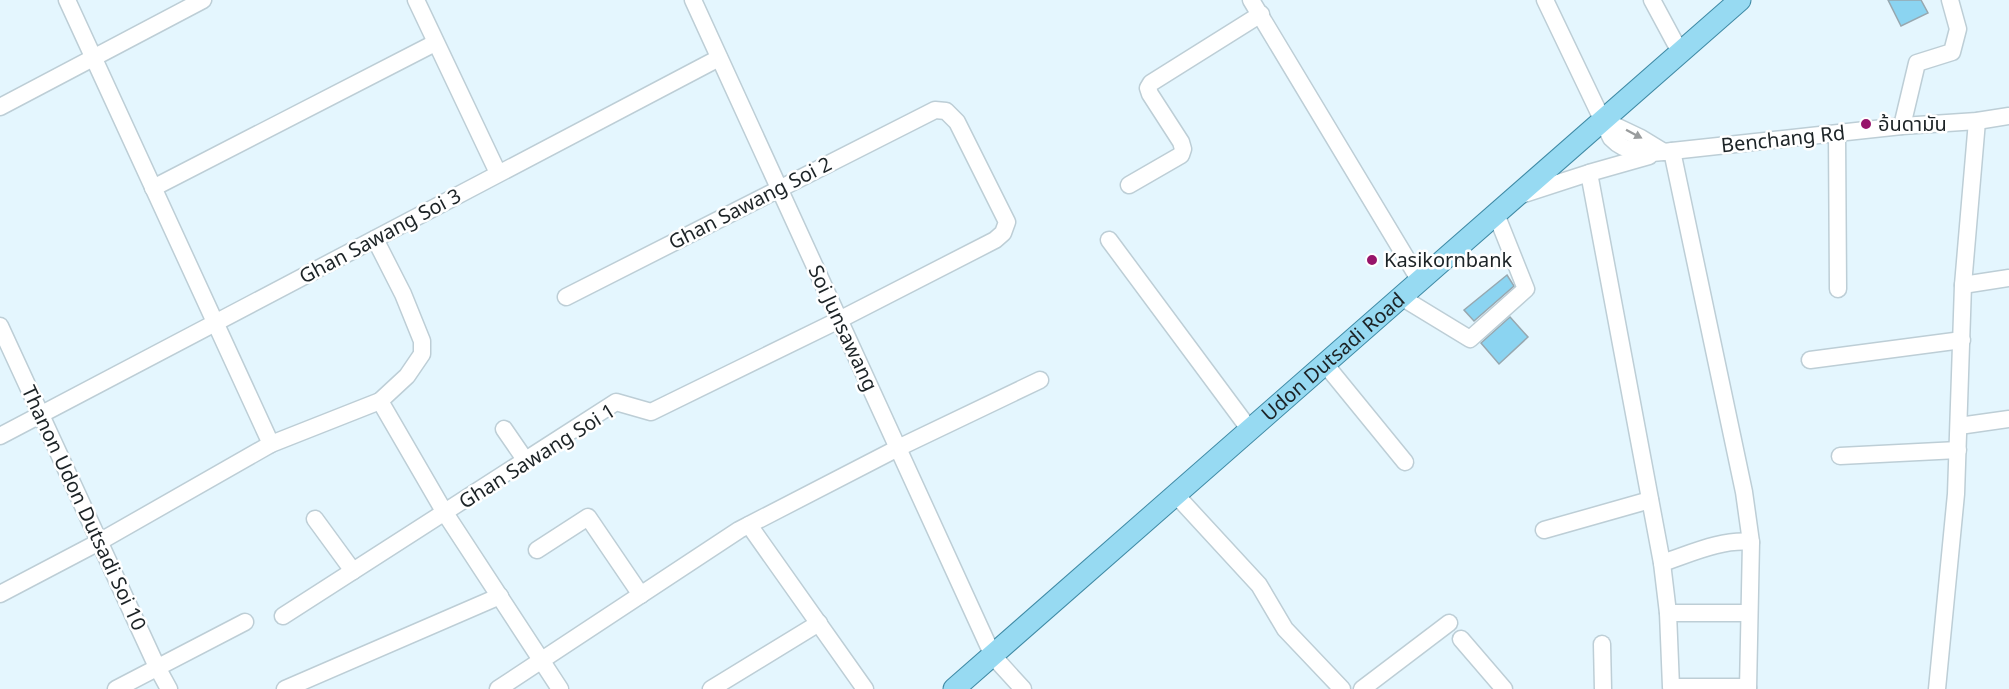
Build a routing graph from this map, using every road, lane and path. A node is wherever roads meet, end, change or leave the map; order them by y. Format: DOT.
graph roads {
  1 [pos="67,0"];
  2 [pos="203,0"];
  3 [pos="416,0"];
  4 [pos="693,0"];
  5 [pos="1251,0"];
  6 [pos="1545,0"];
  7 [pos="1652,0"];
  8 [pos="1740,0"];
  9 [pos="1950,0"];
  10 [pos="1261,15"];
  11 [pos="435,42"];
  12 [pos="1680,52"];
  13 [pos="719,58"];
  14 [pos="94,59"];
  15 [pos="0,107"];
  16 [pos="2009,116"];
  17 [pos="1603,120"];
  18 [pos="1977,121"];
  19 [pos="1902,126"];
  20 [pos="1837,134"];
  21 [pos="1668,152"];
  22 [pos="1589,172"];
  23 [pos="498,174"];
  24 [pos="1129,185"];
  25 [pos="153,188"];
  26 [pos="779,188"];
  27 [pos="1515,197"];
  28 [pos="1496,214"];
  29 [pos="375,239"];
  30 [pos="995,240"];
  31 [pos="1109,240"];
  32 [pos="2009,278"];
  33 [pos="1420,281"];
  34 [pos="1963,285"];
  35 [pos="1838,289"];
  36 [pos="566,297"];
  37 [pos="1401,297"];
  38 [pos="839,320"];
  39 [pos="216,323"];
  40 [pos="0,326"];
  41 [pos="1962,339"];
  42 [pos="1810,360"];
  43 [pos="1325,364"];
  44 [pos="1040,380"];
  45 [pos="380,401"];
  46 [pos="41,415"];
  47 [pos="2009,419"];
  48 [pos="1959,426"];
  49 [pos="504,429"];
  50 [pos="1250,430"];
  51 [pos="0,436"];
  52 [pos="271,444"];
  53 [pos="898,448"];
  54 [pos="1958,450"];
  55 [pos="1840,456"];
  56 [pos="526,461"];
  57 [pos="1405,462"];
  58 [pos="1176,495"];
  59 [pos="1650,500"];
  60 [pos="445,513"];
  61 [pos="315,519"];
  62 [pos="749,525"];
  63 [pos="1544,530"];
  64 [pos="99,542"];
  65 [pos="1751,542"];
  66 [pos="537,550"];
  67 [pos="1662,563"];
  68 [pos="353,571"];
  69 [pos="0,594"];
  70 [pos="641,595"];
  71 [pos="500,596"];
  72 [pos="1668,613"];
  73 [pos="1749,613"];
  74 [pos="283,616"];
  75 [pos="245,622"];
  76 [pos="1449,622"];
  77 [pos="819,623"];
  78 [pos="1461,639"];
  79 [pos="1602,644"];
  80 [pos="993,656"];
  81 [pos="542,661"];
  82 [pos="157,667"];
  83 [pos="1748,688"];
  84 [pos="116,689"];
  85 [pos="169,689"];
  86 [pos="285,689"];
  87 [pos="498,689"];
  88 [pos="560,689"];
  89 [pos="711,689"];
  90 [pos="865,689"];
  91 [pos="954,689"];
  92 [pos="1023,689"];
  93 [pos="1342,689"];
  94 [pos="1362,689"];
  95 [pos="1504,689"];
  96 [pos="1603,689"];
  97 [pos="1938,689"];
  1 -- 14 [label="street"];
  2 -- 14 [label="street"];
  3 -- 11 [label="street"];
  4 -- 13 [label="street, Soi Junsawang"];
  5 -- 10 [label="street"];
  6 -- 17 [label="street, Benchang Rd"];
  7 -- 12 [label="street"];
  8 -- 12 [label="main road, Udon Dutsadi Road"];
  9 -- 19 [label="street"];
  10 -- 24 [label="street"];
  10 -- 33 [label="street"];
  11 -- 23 [label="street"];
  11 -- 25 [label="street"];
  12 -- 17 [label="main road, Udon Dutsadi Road"];
  13 -- 23 [label="street, Ghan Sawang Soi 3"];
  13 -- 26 [label="street, Soi Junsawang"];
  14 -- 15 [label="street"];
  14 -- 25 [label="street"];
  16 -- 18 [label="street, Benchang Rd"];
  17 -- 21 [label="street, Benchang Rd"];
  17 -- 27 [label="main road, Udon Dutsadi Road"];
  18 -- 19 [label="street, Benchang Rd"];
  18 -- 34 [label="street"];
  19 -- 20 [label="street, Benchang Rd"];
  20 -- 21 [label="street, Benchang Rd"];
  20 -- 35 [label="street"];
  21 -- 22 [label="street, Benchang Rd"];
  21 -- 65 [label="street"];
  22 -- 27 [label="street, Benchang Rd"];
  22 -- 59 [label="street"];
  23 -- 29 [label="street, Ghan Sawang Soi 3"];
  25 -- 39 [label="street"];
  26 -- 30 [label="street, Ghan Sawang Soi 2"];
  26 -- 36 [label="street, Ghan Sawang Soi 2"];
  26 -- 38 [label="street, Soi Junsawang"];
  27 -- 28 [label="main road, Udon Dutsadi Road"];
  28 -- 33 [label="main road, Udon Dutsadi Road"];
  28 -- 37 [label="street"];
  29 -- 39 [label="street, Ghan Sawang Soi 3"];
  29 -- 45 [label="street"];
  30 -- 38 [label="street, Ghan Sawang Soi 1"];
  31 -- 50 [label="street"];
  32 -- 34 [label="street"];
  33 -- 37 [label="main road, Udon Dutsadi Road"];
  34 -- 41 [label="street"];
  37 -- 43 [label="main road, Udon Dutsadi Road"];
  38 -- 53 [label="street, Soi Junsawang"];
  38 -- 56 [label="street, Ghan Sawang Soi 1"];
  39 -- 46 [label="street, Ghan Sawang Soi 3"];
  39 -- 52 [label="street"];
  40 -- 46 [label="street, Thanon Udon Dutsadi Soi 10"];
  41 -- 42 [label="street"];
  41 -- 48 [label="street"];
  43 -- 50 [label="main road, Udon Dutsadi Road"];
  43 -- 57 [label="street"];
  44 -- 53 [label="street"];
  45 -- 52 [label="street"];
  45 -- 60 [label="street"];
  46 -- 51 [label="street, Ghan Sawang Soi 3"];
  46 -- 64 [label="street, Thanon Udon Dutsadi Soi 10"];
  47 -- 48 [label="street"];
  48 -- 54 [label="street"];
  49 -- 56 [label="street"];
  50 -- 58 [label="main road, Udon Dutsadi Road"];
  52 -- 64 [label="street"];
  53 -- 62 [label="street"];
  53 -- 80 [label="street, Soi Junsawang"];
  54 -- 55 [label="street"];
  54 -- 97 [label="street"];
  56 -- 60 [label="street, Ghan Sawang Soi 1"];
  58 -- 80 [label="main road, Udon Dutsadi Road"];
  58 -- 93 [label="street"];
  59 -- 63 [label="street"];
  59 -- 67 [label="street"];
  60 -- 68 [label="street, Ghan Sawang Soi 1"];
  60 -- 71 [label="street"];
  61 -- 68 [label="street"];
  62 -- 70 [label="street"];
  62 -- 77 [label="street"];
  64 -- 69 [label="street"];
  64 -- 82 [label="street, Thanon Udon Dutsadi Soi 10"];
  65 -- 67 [label="street"];
  65 -- 73 [label="street"];
  66 -- 70 [label="street"];
  67 -- 72 [label="street"];
  68 -- 74 [label="street, Ghan Sawang Soi 1"];
  70 -- 81 [label="street"];
  71 -- 81 [label="street"];
  71 -- 86 [label="street"];
  72 -- 73 [label="street"];
  72 -- 83 [label="street"];
  73 -- 83 [label="street"];
  75 -- 82 [label="street"];
  76 -- 94 [label="street"];
  77 -- 89 [label="street"];
  77 -- 90 [label="street"];
  78 -- 95 [label="street"];
  79 -- 96 [label="street"];
  80 -- 91 [label="main road, Udon Dutsadi Road"];
  80 -- 92 [label="street, Soi Junsawang"];
  81 -- 87 [label="street"];
  81 -- 88 [label="street"];
  82 -- 84 [label="street"];
  82 -- 85 [label="street, Thanon Udon Dutsadi Soi 10"];
}
